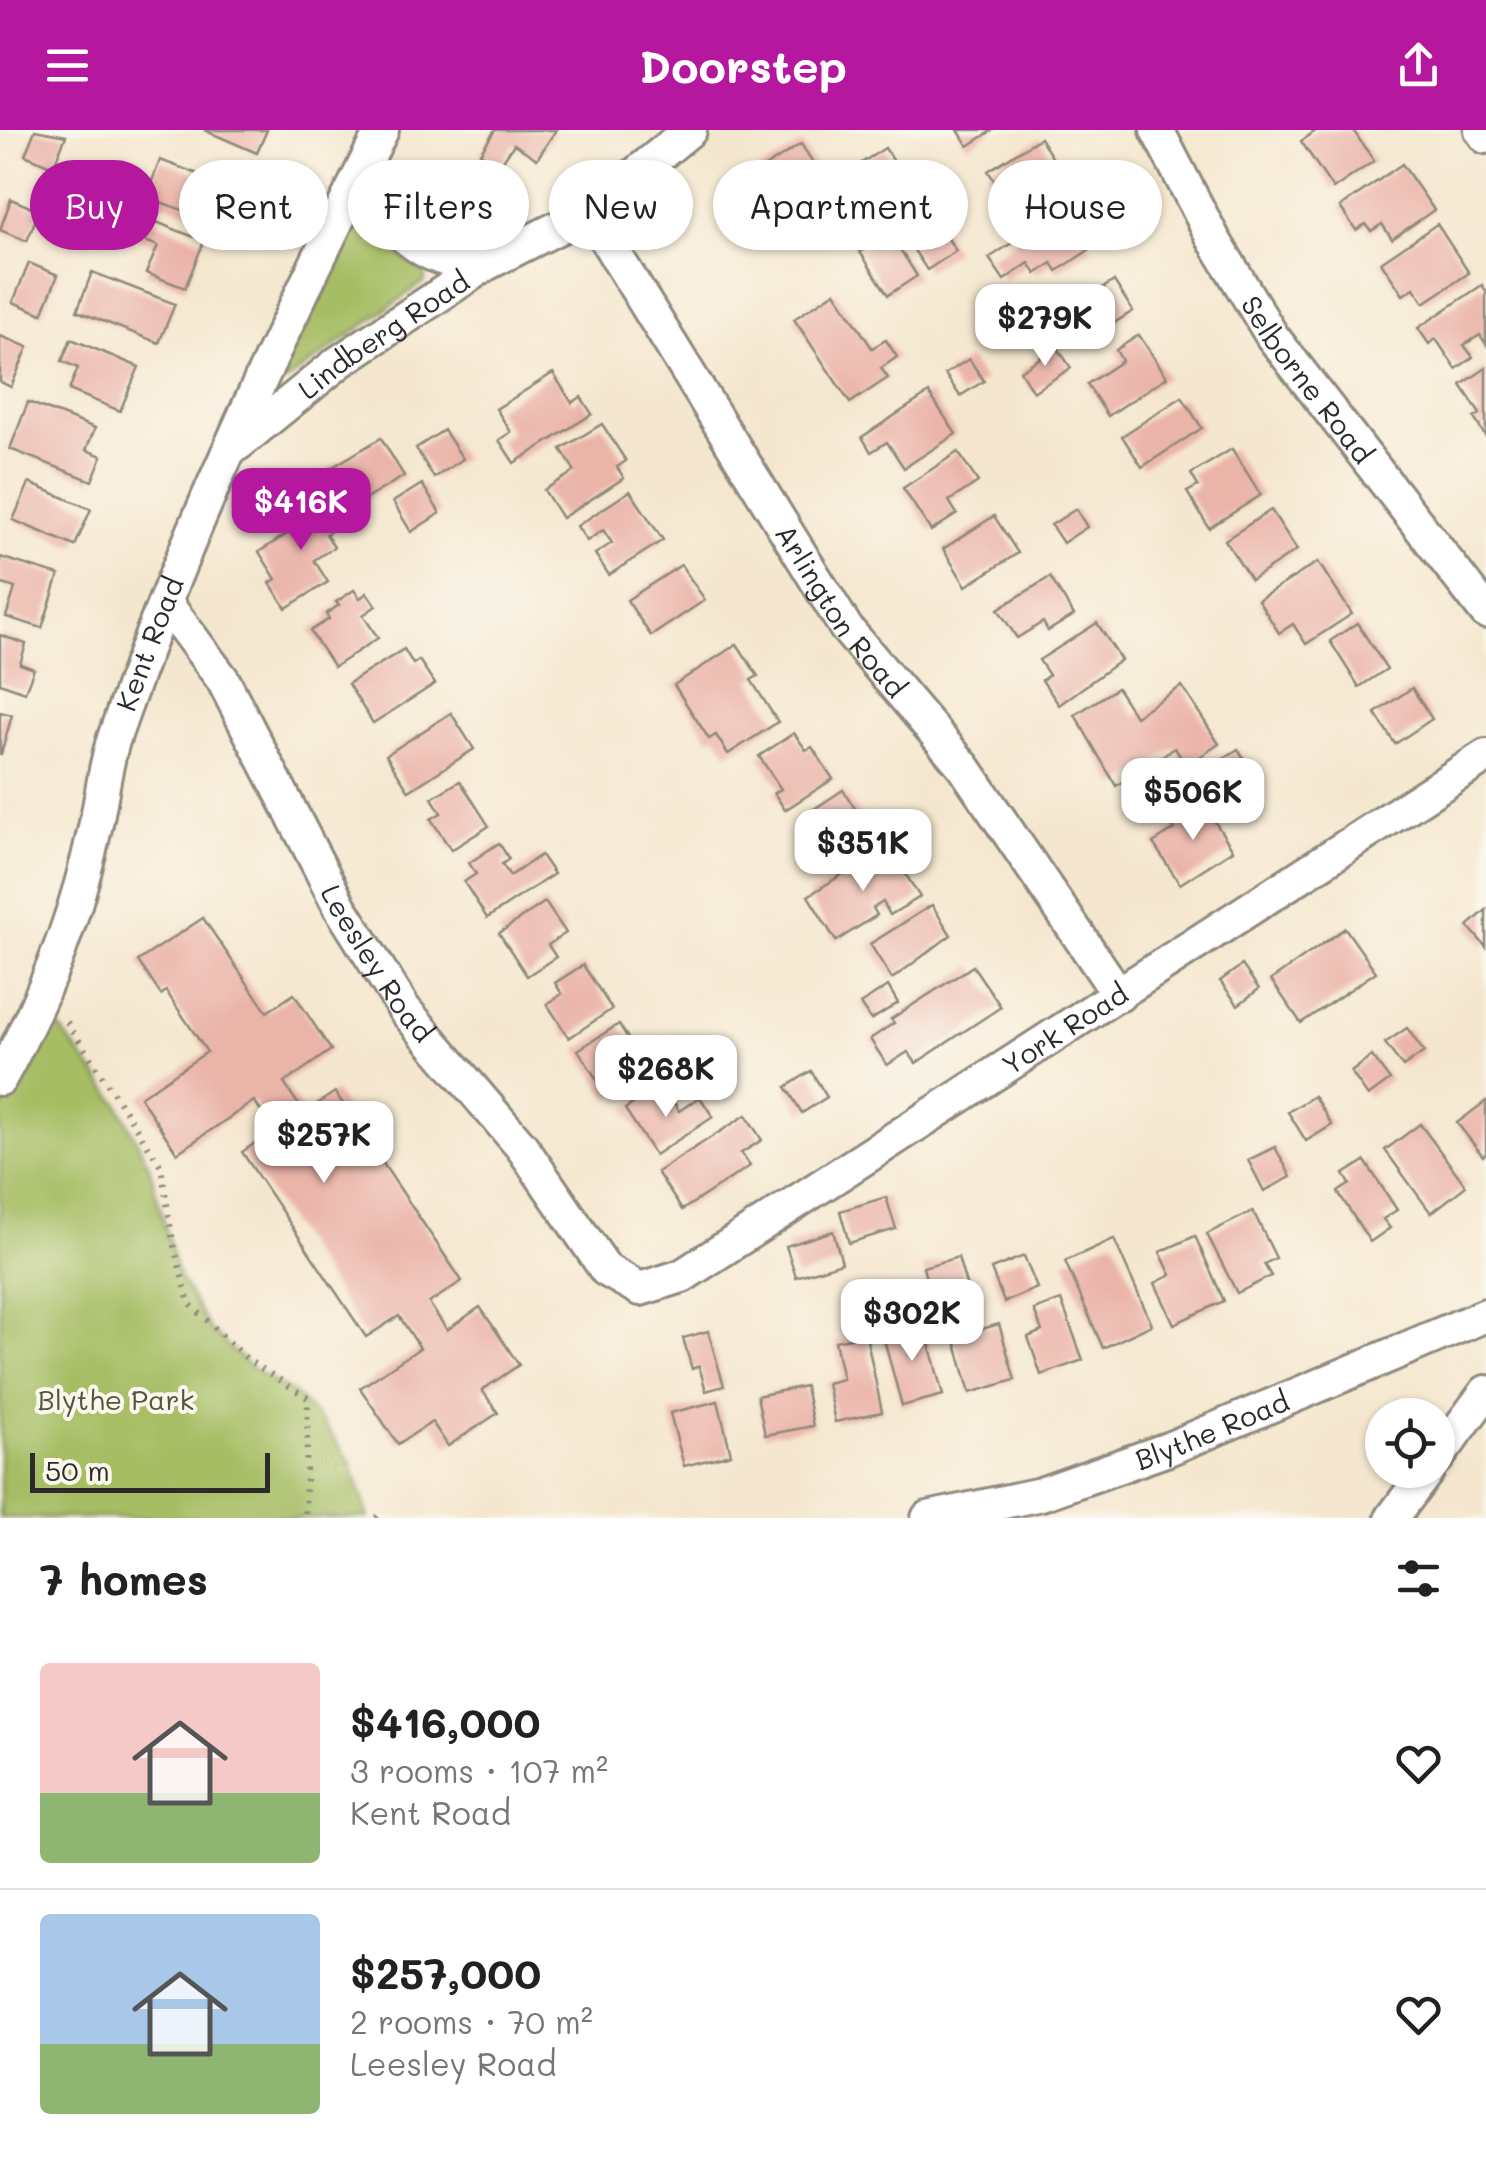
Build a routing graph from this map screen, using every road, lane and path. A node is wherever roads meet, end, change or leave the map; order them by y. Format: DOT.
graph roads {
  1 [pos="382,130"];
  2 [pos="690,130"];
  3 [pos="1157,130"];
  4 [pos="1481,130"];
  5 [pos="1486,137"];
  6 [pos="367,160"];
  7 [pos="653,160"];
  8 [pos="348,201"];
  9 [pos="549,232"];
  10 [pos="426,250"];
  11 [pos="612,250"];
  12 [pos="486,264"];
  13 [pos="230,450"];
  14 [pos="164,602"];
  15 [pos="1486,612"];
  16 [pos="1486,756"];
  17 [pos="1119,995"];
  18 [pos="67,1022"];
  19 [pos="0,1079"];
  20 [pos="640,1289"];
  21 [pos="1486,1315"];
  22 [pos="1486,1392"];
  23 [pos="1455,1434"];
  24 [pos="1414,1488"];
  25 [pos="305,1518"];
  26 [pos="928,1518"];
  27 [pos="1392,1518"];
  1 -- 6 [label="street, Kent Road"];
  2 -- 7 [label="street, Lindberg Road"];
  3 -- 15 [label="street, Selborne Road"];
  4 -- 5 [label="street"];
  8 -- 13 [label="street, Kent Road"];
  9 -- 12 [label="street, Lindberg Road"];
  10 -- 12 [label="street"];
  11 -- 17 [label="street, Arlington Road"];
  12 -- 13 [label="street, Lindberg Road"];
  13 -- 14 [label="street, Kent Road"];
  14 -- 19 [label="street, Kent Road"];
  14 -- 20 [label="street, Leesley Road"];
  16 -- 17 [label="street, York Road"];
  17 -- 20 [label="street, York Road"];
  18 -- 25 [label="path"];
  21 -- 26 [label="street, Blythe Road"];
  22 -- 23 [label="street"];
  24 -- 27 [label="street"];
}
